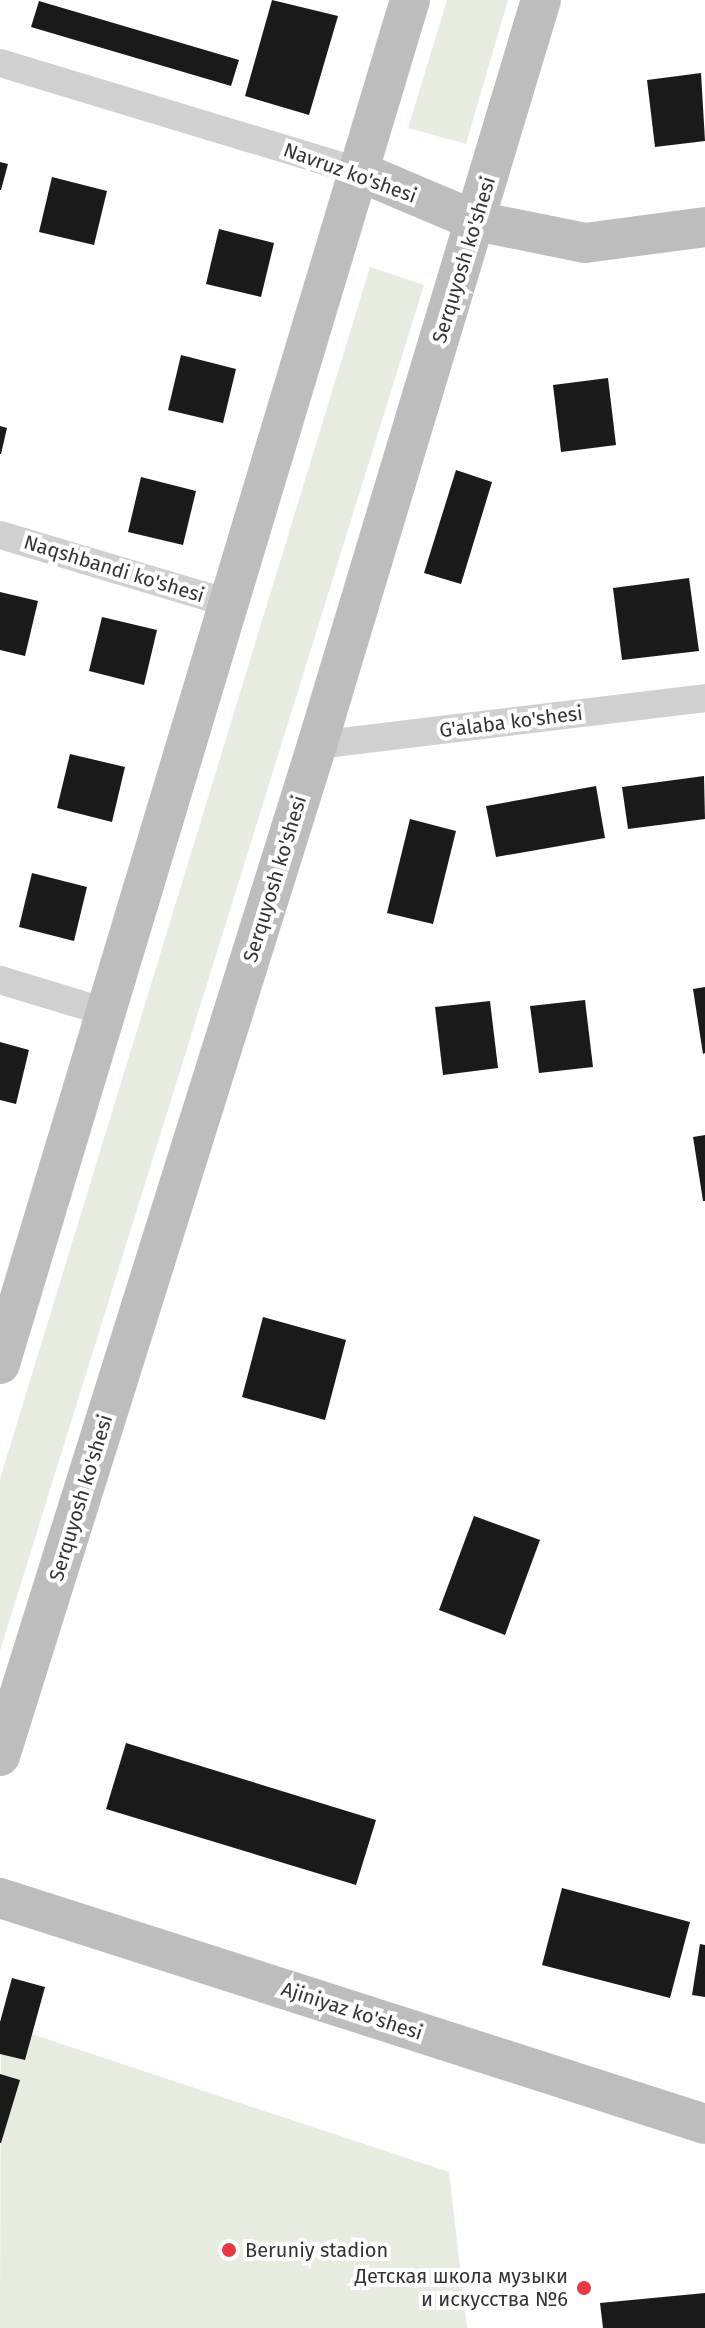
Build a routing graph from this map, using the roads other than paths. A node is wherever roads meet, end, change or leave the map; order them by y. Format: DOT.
graph roads {
  1 [pos="410,0"];
  2 [pos="541,0"];
  3 [pos="0,63"];
  4 [pos="358,171"];
  5 [pos="476,221"];
  6 [pos="705,227"];
  7 [pos="0,535"];
  8 [pos="228,603"];
  9 [pos="705,698"];
  10 [pos="317,745"];
  11 [pos="0,980"];
  12 [pos="105,1012"];
  13 [pos="0,1364"];
  14 [pos="0,1756"];
  15 [pos="0,1898"];
  16 [pos="705,2124"];
  1 -- 4 [label="street"];
  2 -- 5 [label="street, Serquyosh ko'shesi"];
  3 -- 4 [label="street, Navruz ko'shesi"];
  4 -- 5 [label="street, Navruz ko'shesi"];
  4 -- 8 [label="street"];
  5 -- 6 [label="street, Navruz ko'shesi"];
  5 -- 10 [label="street, Serquyosh ko'shesi"];
  7 -- 8 [label="street, Naqshbandi ko'shesi"];
  8 -- 12 [label="street"];
  9 -- 10 [label="street, G'alaba ko'shesi"];
  10 -- 14 [label="street, Serquyosh ko'shesi"];
  11 -- 12 [label="street"];
  12 -- 13 [label="street"];
  15 -- 16 [label="street, Ajiniyaz ko'shesi"];
}
